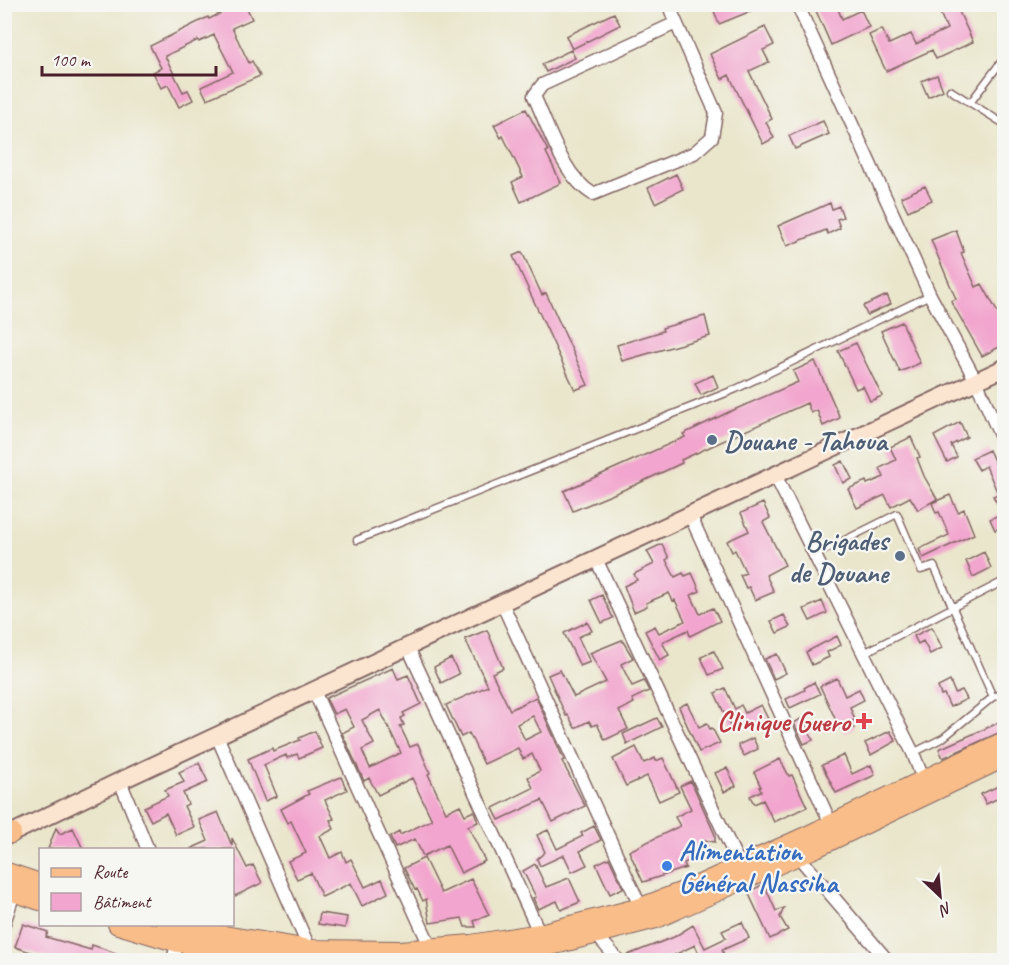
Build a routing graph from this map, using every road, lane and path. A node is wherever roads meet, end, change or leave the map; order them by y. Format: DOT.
graph roads {
  1 [pos="672,4"];
  2 [pos="797,4"];
  3 [pos="676,23"];
  4 [pos="1005,58"];
  5 [pos="950,90"];
  6 [pos="970,103"];
  7 [pos="1005,124"];
  8 [pos="930,295"];
  9 [pos="1005,368"];
  10 [pos="976,381"];
  11 [pos="1005,444"];
  12 [pos="775,475"];
  13 [pos="690,515"];
  14 [pos="357,540"];
  15 [pos="815,555"];
  16 [pos="596,559"];
  17 [pos="1005,580"];
  18 [pos="502,603"];
  19 [pos="953,607"];
  20 [pos="408,647"];
  21 [pos="864,653"];
  22 [pos="314,691"];
  23 [pos="1005,693"];
  24 [pos="993,696"];
  25 [pos="217,736"];
  26 [pos="1005,742"];
  27 [pos="914,753"];
  28 [pos="1005,757"];
  29 [pos="120,782"];
  30 [pos="926,786"];
  31 [pos="831,824"];
  32 [pos="7,835"];
  33 [pos="148,848"];
  34 [pos="798,856"];
  35 [pos="743,873"];
  36 [pos="11,883"];
  37 [pos="39,884"];
  38 [pos="39,899"];
  39 [pos="641,908"];
  40 [pos="4,923"];
  41 [pos="128,926"];
  42 [pos="595,933"];
  43 [pos="540,934"];
  44 [pos="176,936"];
  45 [pos="431,948"];
  46 [pos="310,950"];
  47 [pos="283,960"];
  48 [pos="463,960"];
  49 [pos="618,960"];
  50 [pos="887,960"];
  1 -- 3 [label="street"];
  2 -- 8 [label="street"];
  3 -- 3 [label="street"];
  4 -- 6 [label="lane"];
  5 -- 6 [label="lane"];
  6 -- 7 [label="lane"];
  8 -- 10 [label="street"];
  8 -- 14 [label="lane"];
  9 -- 10 [label="street"];
  10 -- 11 [label="street"];
  10 -- 12 [label="street"];
  12 -- 13 [label="street"];
  12 -- 15 [label="street"];
  13 -- 16 [label="street"];
  13 -- 31 [label="street"];
  15 -- 19 [label="lane"];
  15 -- 21 [label="street"];
  16 -- 18 [label="street"];
  16 -- 35 [label="street"];
  17 -- 19 [label="lane"];
  18 -- 20 [label="street"];
  18 -- 39 [label="street"];
  19 -- 21 [label="lane"];
  19 -- 24 [label="lane"];
  20 -- 22 [label="street"];
  20 -- 43 [label="street"];
  21 -- 27 [label="street"];
  22 -- 25 [label="street"];
  22 -- 45 [label="street"];
  23 -- 24 [label="lane"];
  24 -- 27 [label="lane"];
  25 -- 29 [label="street"];
  25 -- 46 [label="street"];
  26 -- 30 [label="main road"];
  27 -- 30 [label="street"];
  28 -- 30 [label="main road"];
  29 -- 32 [label="street"];
  29 -- 33 [label="street"];
  30 -- 31 [label="main road"];
  30 -- 34 [label="main road"];
  31 -- 35 [label="main road"];
  34 -- 35 [label="main road"];
  34 -- 50 [label="street"];
  35 -- 39 [label="main road"];
  35 -- 42 [label="main road"];
  36 -- 37 [label="main road"];
  36 -- 38 [label="main road"];
  36 -- 40 [label="street"];
  39 -- 43 [label="main road"];
  41 -- 44 [label="main road"];
  42 -- 48 [label="main road"];
  42 -- 49 [label="street"];
  43 -- 45 [label="main road"];
  44 -- 46 [label="main road"];
  44 -- 47 [label="main road"];
  45 -- 46 [label="main road"];
}
